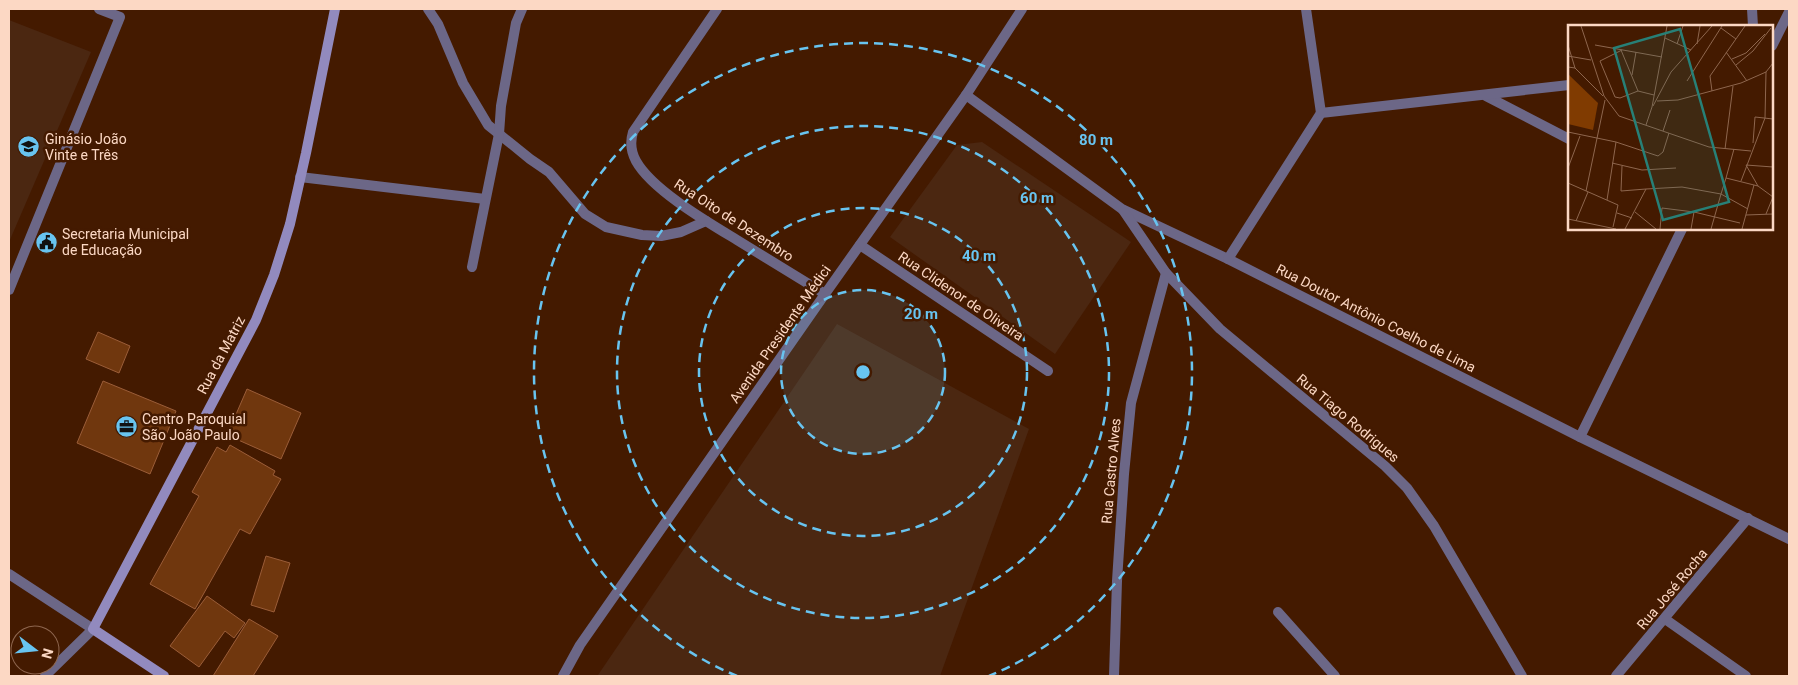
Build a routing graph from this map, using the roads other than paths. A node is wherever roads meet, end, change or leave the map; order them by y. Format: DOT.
graph roads {
  1 [pos="98,9"];
  2 [pos="335,9"];
  3 [pos="428,9"];
  4 [pos="522,9"];
  5 [pos="717,9"];
  6 [pos="1022,9"];
  7 [pos="1306,9"];
  8 [pos="1752,9"];
  9 [pos="1789,12"];
  10 [pos="1753,25"];
  11 [pos="1773,44"];
  12 [pos="1568,85"];
  13 [pos="966,95"];
  14 [pos="1486,96"];
  15 [pos="1320,114"];
  16 [pos="499,134"];
  17 [pos="1568,138"];
  18 [pos="300,178"];
  19 [pos="485,199"];
  20 [pos="1122,209"];
  21 [pos="706,221"];
  22 [pos="1682,230"];
  23 [pos="860,245"];
  24 [pos="1228,259"];
  25 [pos="472,267"];
  26 [pos="1166,273"];
  27 [pos="9,290"];
  28 [pos="825,294"];
  29 [pos="1048,371"];
  30 [pos="1580,437"];
  31 [pos="1748,518"];
  32 [pos="1789,539"];
  33 [pos="9,574"];
  34 [pos="1278,612"];
  35 [pos="1665,619"];
  36 [pos="93,628"];
  37 [pos="45,676"];
  38 [pos="164,676"];
  39 [pos="563,676"];
  40 [pos="1114,676"];
  41 [pos="1335,676"];
  42 [pos="1522,676"];
  43 [pos="1616,676"];
  44 [pos="1746,676"];
  1 -- 27 [label="street"];
  2 -- 18 [label="main road, Rua da Matriz"];
  3 -- 16 [label="street"];
  4 -- 16 [label="street"];
  5 -- 21 [label="street, Rua Oito de Dezembro"];
  6 -- 13 [label="street, Avenida Presidente Médici"];
  7 -- 15 [label="street"];
  8 -- 10 [label="street"];
  9 -- 11 [label="street"];
  12 -- 14 [label="street"];
  13 -- 20 [label="street, Rua Doutor Antônio Coelho de Lima"];
  13 -- 23 [label="street, Avenida Presidente Médici"];
  14 -- 15 [label="street"];
  14 -- 17 [label="street"];
  15 -- 24 [label="street"];
  16 -- 19 [label="street"];
  16 -- 21 [label="street"];
  18 -- 19 [label="street"];
  18 -- 36 [label="main road, Rua da Matriz"];
  19 -- 25 [label="street"];
  20 -- 24 [label="street, Rua Doutor Antônio Coelho de Lima"];
  20 -- 26 [label="street, Rua Tiago Rodrigues"];
  21 -- 28 [label="street, Rua Oito de Dezembro"];
  22 -- 30 [label="street"];
  23 -- 28 [label="street, Avenida Presidente Médici"];
  23 -- 29 [label="street, Rua Clidenor de Oliveira"];
  24 -- 30 [label="street, Rua Doutor Antônio Coelho de Lima"];
  26 -- 40 [label="street, Rua Castro Alves"];
  26 -- 42 [label="street, Rua Tiago Rodrigues"];
  28 -- 39 [label="street, Avenida Presidente Médici"];
  30 -- 31 [label="street, Rua Doutor Antônio Coelho de Lima"];
  31 -- 32 [label="street, Rua Doutor Antônio Coelho de Lima"];
  31 -- 35 [label="street, Rua José Rocha"];
  33 -- 36 [label="street"];
  34 -- 41 [label="street"];
  35 -- 43 [label="street, Rua José Rocha"];
  35 -- 44 [label="street"];
  36 -- 37 [label="street, Rua da Matriz"];
  36 -- 38 [label="main road"];
}
